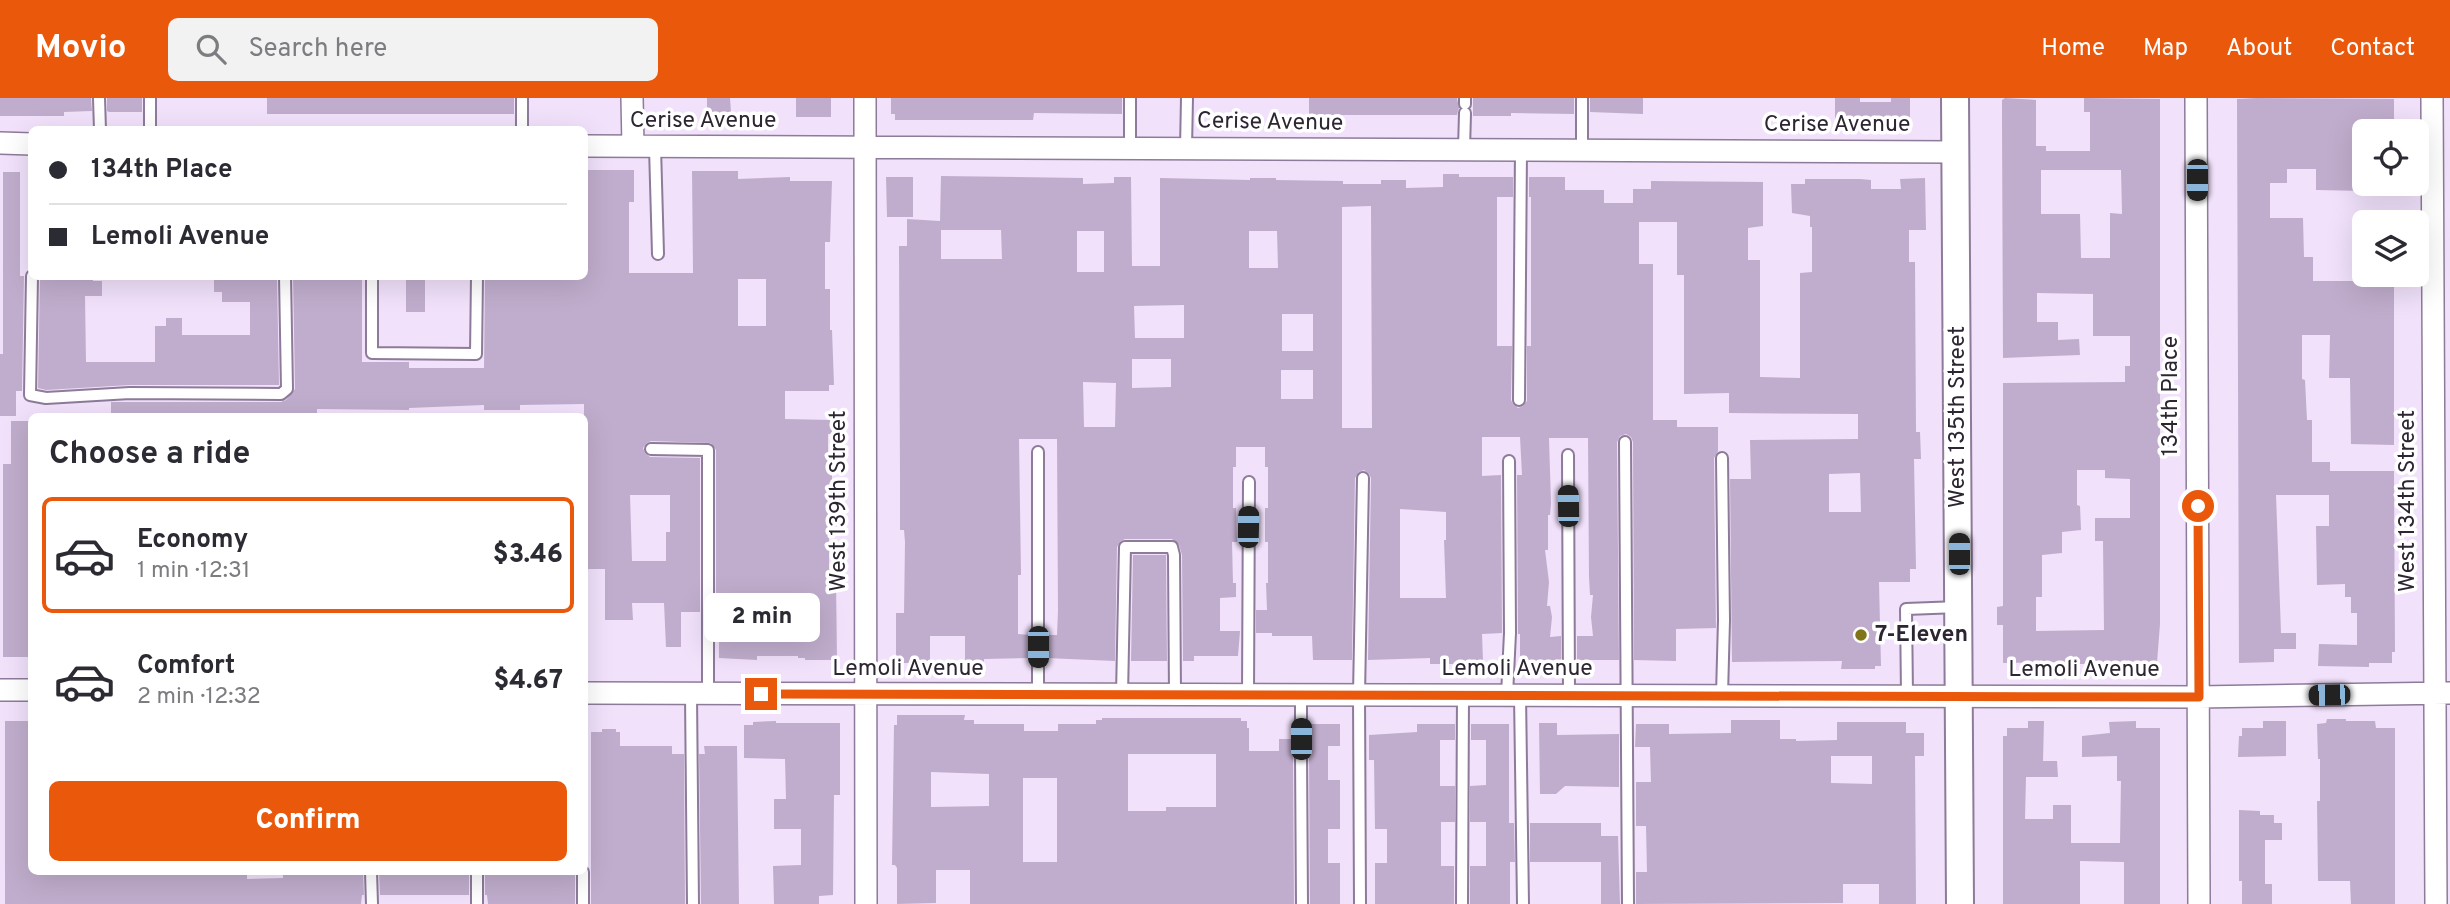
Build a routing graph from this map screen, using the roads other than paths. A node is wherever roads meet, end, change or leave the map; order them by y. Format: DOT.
graph roads {
  1 [pos="99,98"];
  2 [pos="150,98"];
  3 [pos="522,98"];
  4 [pos="632,98"];
  5 [pos="865,98"];
  6 [pos="1130,98"];
  7 [pos="1187,98"];
  8 [pos="1582,98"];
  9 [pos="1955,98"];
  10 [pos="2196,98"];
  11 [pos="2432,98"];
  12 [pos="1465,105"];
  13 [pos="100,126"];
  14 [pos="150,126"];
  15 [pos="522,126"];
  16 [pos="0,143"];
  17 [pos="28,144"];
  18 [pos="588,146"];
  19 [pos="633,146"];
  20 [pos="655,146"];
  21 [pos="865,148"];
  22 [pos="1130,148"];
  23 [pos="1186,148"];
  24 [pos="1464,149"];
  25 [pos="1521,150"];
  26 [pos="1582,150"];
  27 [pos="1956,152"];
  28 [pos="657,254"];
  29 [pos="32,280"];
  30 [pos="285,280"];
  31 [pos="372,280"];
  32 [pos="477,280"];
  33 [pos="1519,400"];
  34 [pos="1625,442"];
  35 [pos="651,449"];
  36 [pos="1038,452"];
  37 [pos="1567,455"];
  38 [pos="1722,458"];
  39 [pos="1509,461"];
  40 [pos="1363,478"];
  41 [pos="1249,482"];
  42 [pos="1959,607"];
  43 [pos="0,690"];
  44 [pos="28,690"];
  45 [pos="588,694"];
  46 [pos="699,694"];
  47 [pos="2443,694"];
  48 [pos="865,695"];
  49 [pos="1038,695"];
  50 [pos="1122,695"];
  51 [pos="1175,695"];
  52 [pos="1248,695"];
  53 [pos="1301,695"];
  54 [pos="1359,695"];
  55 [pos="1463,695"];
  56 [pos="1513,695"];
  57 [pos="1569,695"];
  58 [pos="1626,695"];
  59 [pos="1722,695"];
  60 [pos="1907,695"];
  61 [pos="1959,695"];
  62 [pos="2199,697"];
  63 [pos="1301,739"];
  64 [pos="1301,754"];
  65 [pos="372,875"];
  66 [pos="477,875"];
  67 [pos="583,875"];
  68 [pos="372,904"];
  69 [pos="477,904"];
  70 [pos="583,904"];
  71 [pos="693,904"];
  72 [pos="866,904"];
  73 [pos="1302,904"];
  74 [pos="1360,904"];
  75 [pos="1462,904"];
  76 [pos="1523,904"];
  77 [pos="1628,904"];
  78 [pos="1960,904"];
  79 [pos="2199,904"];
  80 [pos="2436,904"];
  1 -- 13 [label="lane"];
  2 -- 14 [label="lane"];
  3 -- 15 [label="lane"];
  4 -- 19 [label="street"];
  5 -- 21 [label="street, West 139th Street"];
  6 -- 22 [label="lane"];
  7 -- 23 [label="lane"];
  8 -- 26 [label="lane"];
  9 -- 27 [label="street, West 135th Street"];
  10 -- 62 [label="street, 134th Place"];
  11 -- 47 [label="street, West 134th Street"];
  12 -- 24 [label="lane"];
  16 -- 17 [label="street"];
  18 -- 19 [label="street, Cerise Avenue"];
  19 -- 20 [label="street, Cerise Avenue"];
  20 -- 21 [label="street, Cerise Avenue"];
  20 -- 28 [label="lane"];
  21 -- 22 [label="street, Cerise Avenue"];
  21 -- 48 [label="street, West 139th Street"];
  22 -- 23 [label="street, Cerise Avenue"];
  23 -- 24 [label="street, Cerise Avenue"];
  24 -- 25 [label="street, Cerise Avenue"];
  25 -- 26 [label="street, Cerise Avenue"];
  25 -- 33 [label="lane"];
  26 -- 27 [label="street, Cerise Avenue"];
  27 -- 42 [label="street, West 135th Street"];
  29 -- 30 [label="lane"];
  31 -- 32 [label="lane"];
  34 -- 58 [label="lane"];
  35 -- 46 [label="lane"];
  36 -- 49 [label="lane"];
  37 -- 57 [label="lane"];
  38 -- 59 [label="lane"];
  39 -- 56 [label="lane"];
  40 -- 54 [label="lane"];
  41 -- 52 [label="lane"];
  42 -- 60 [label="lane"];
  42 -- 61 [label="street, West 135th Street"];
  43 -- 44 [label="street"];
  45 -- 46 [label="street, Lemoli Avenue"];
  46 -- 48 [label="street, Lemoli Avenue"];
  46 -- 71 [label="lane"];
  47 -- 62 [label="street, Lemoli Avenue"];
  47 -- 80 [label="street, West 134th Street"];
  48 -- 49 [label="street, Lemoli Avenue"];
  48 -- 72 [label="street, West 139th Street"];
  49 -- 50 [label="street, Lemoli Avenue"];
  50 -- 51 [label="street, Lemoli Avenue"];
  50 -- 51 [label="lane"];
  51 -- 52 [label="street, Lemoli Avenue"];
  52 -- 53 [label="street, Lemoli Avenue"];
  53 -- 54 [label="street, Lemoli Avenue"];
  53 -- 63 [label="lane"];
  54 -- 55 [label="street, Lemoli Avenue"];
  54 -- 74 [label="lane"];
  55 -- 56 [label="street, Lemoli Avenue"];
  55 -- 75 [label="lane"];
  56 -- 57 [label="street, Lemoli Avenue"];
  56 -- 76 [label="lane"];
  57 -- 58 [label="street, Lemoli Avenue"];
  58 -- 59 [label="street, Lemoli Avenue"];
  58 -- 77 [label="lane"];
  59 -- 60 [label="street, Lemoli Avenue"];
  60 -- 61 [label="street, Lemoli Avenue"];
  61 -- 62 [label="street, Lemoli Avenue"];
  61 -- 78 [label="street, West 135th Street"];
  62 -- 79 [label="street, 134th Place"];
  64 -- 73 [label="lane"];
  65 -- 68 [label="lane"];
  66 -- 69 [label="lane"];
  67 -- 70 [label="lane"];
}
